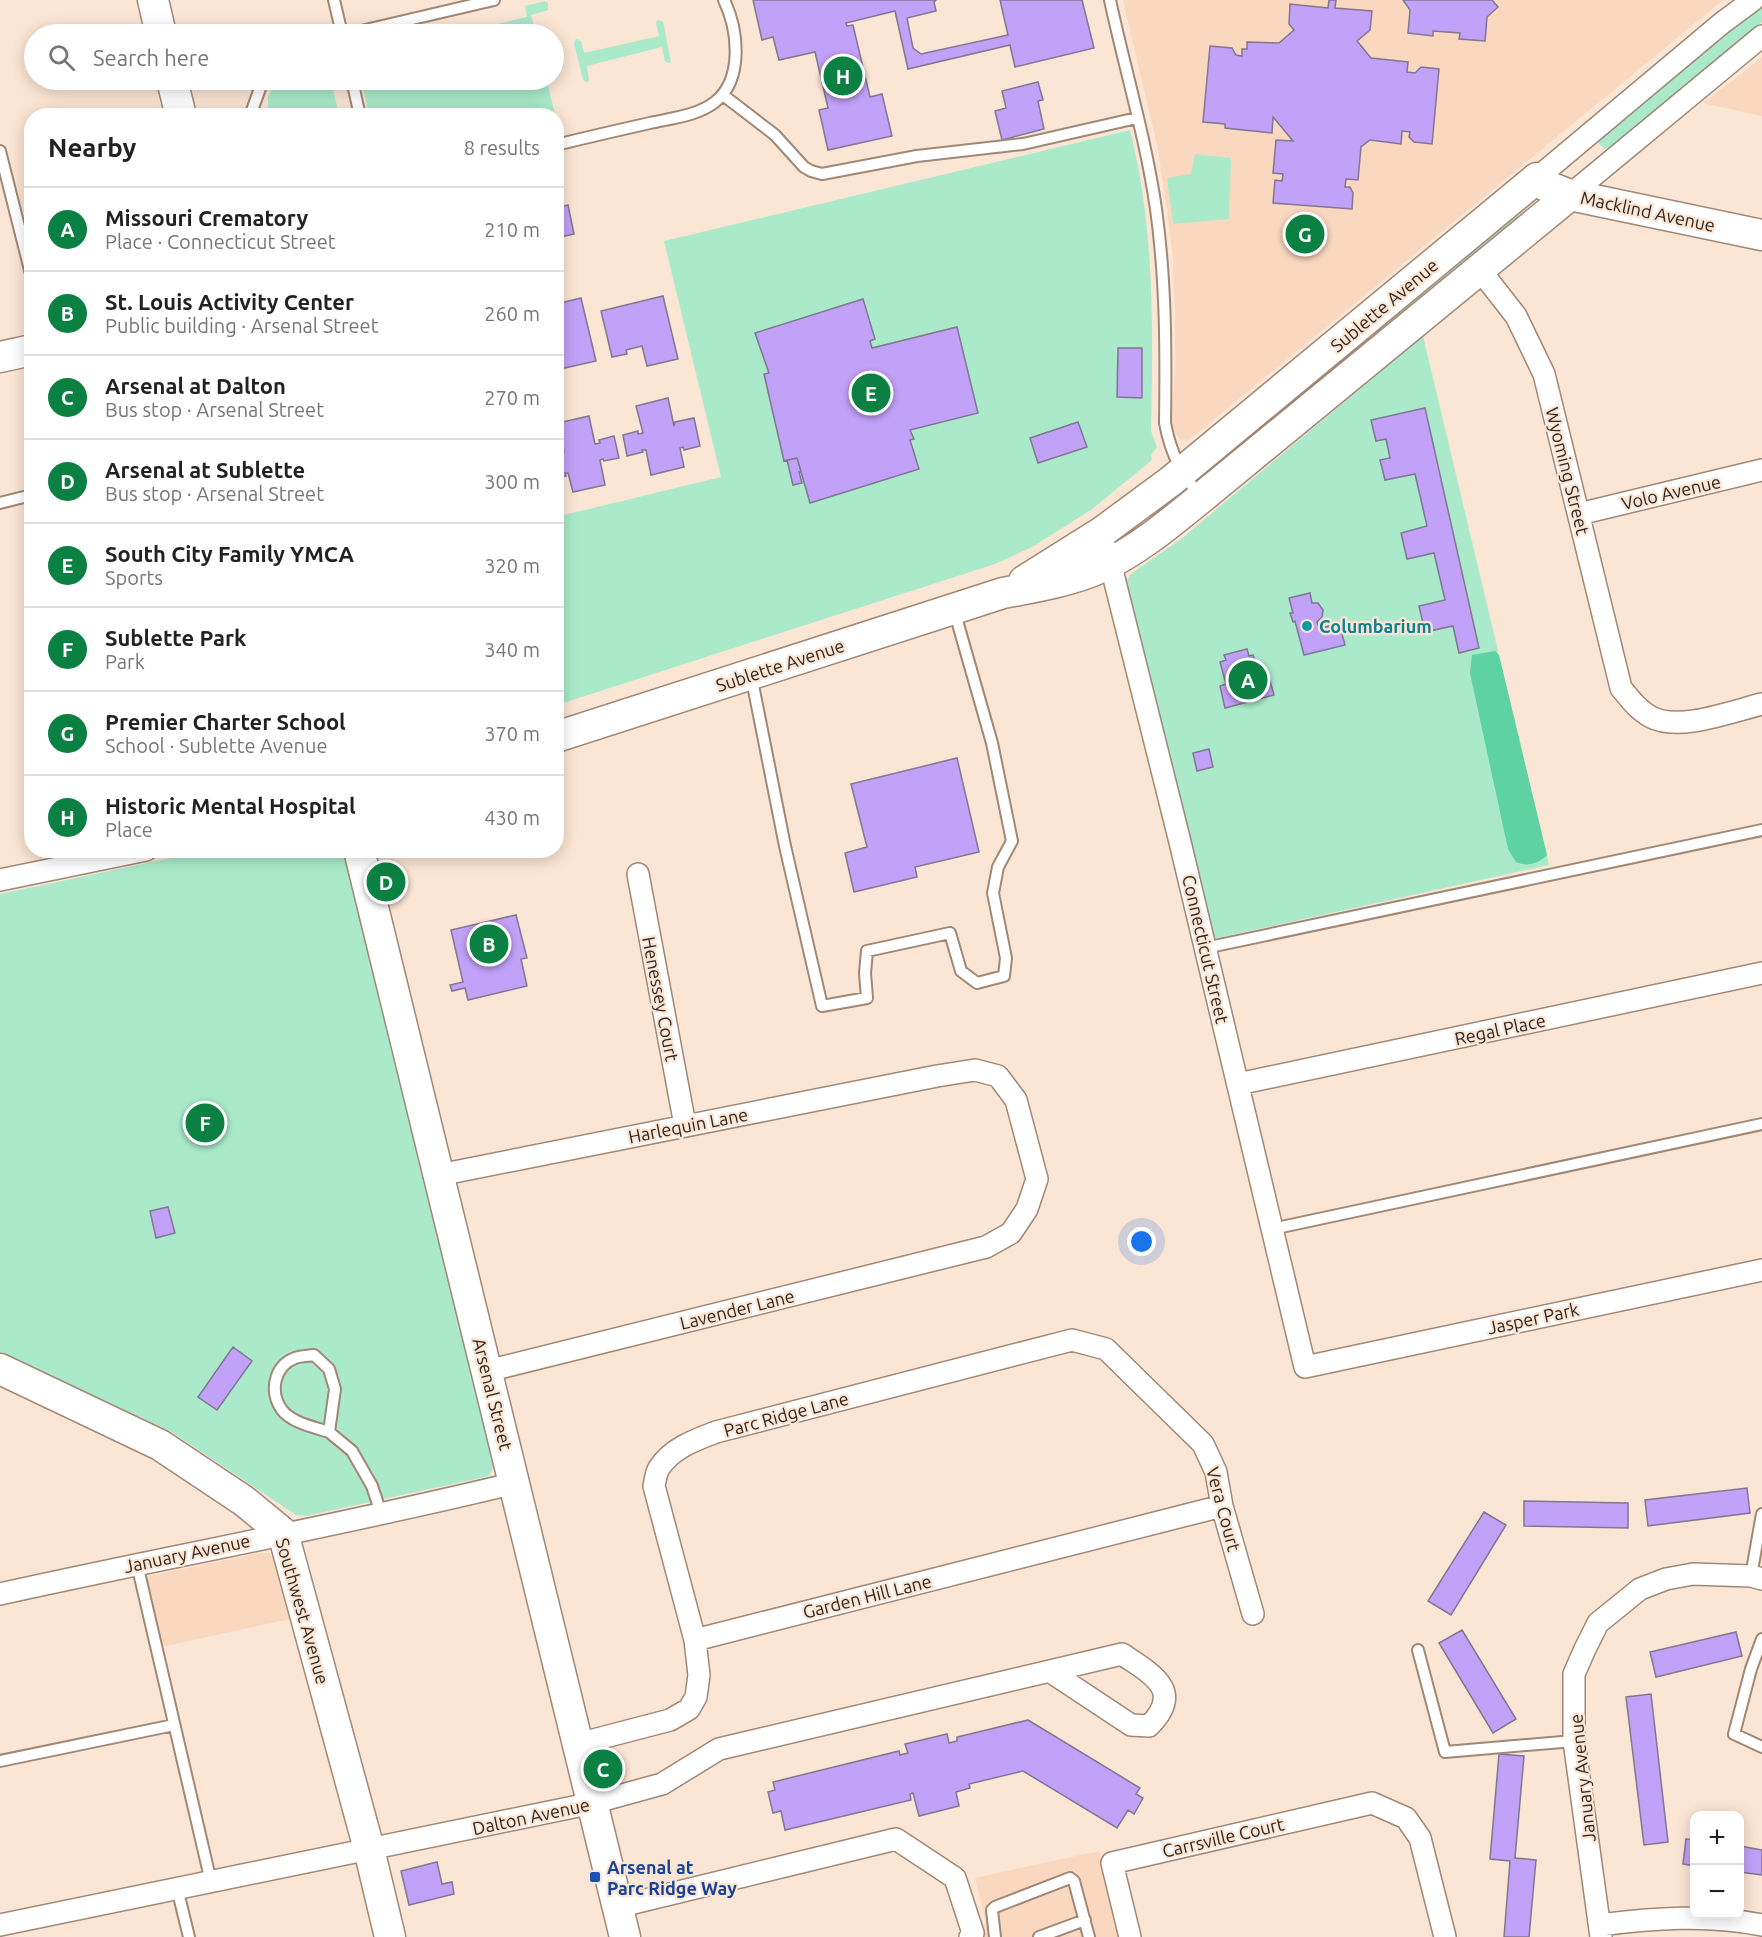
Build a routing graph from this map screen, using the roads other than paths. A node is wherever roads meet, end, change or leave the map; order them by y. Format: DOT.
graph roads {
  1 [pos="153,0"];
  2 [pos="334,0"];
  3 [pos="494,0"];
  4 [pos="724,0"];
  5 [pos="1110,0"];
  6 [pos="1753,0"];
  7 [pos="159,24"];
  8 [pos="340,24"];
  9 [pos="391,24"];
  10 [pos="1762,36"];
  11 [pos="174,90"];
  12 [pos="259,90"];
  13 [pos="354,90"];
  14 [pos="723,94"];
  15 [pos="179,108"];
  16 [pos="253,108"];
  17 [pos="358,108"];
  18 [pos="1137,118"];
  19 [pos="564,143"];
  20 [pos="0,151"];
  21 [pos="1537,178"];
  22 [pos="1570,195"];
  23 [pos="1762,235"];
  24 [pos="24,246"];
  25 [pos="1480,270"];
  26 [pos="24,352"];
  27 [pos="0,357"];
  28 [pos="1762,470"];
  29 [pos="1181,473"];
  30 [pos="24,497"];
  31 [pos="1201,498"];
  32 [pos="0,503"];
  33 [pos="1579,514"];
  34 [pos="1102,532"];
  35 [pos="1110,563"];
  36 [pos="1003,593"];
  37 [pos="954,609"];
  38 [pos="751,675"];
  39 [pos="1762,704"];
  40 [pos="564,734"];
  41 [pos="1762,830"];
  42 [pos="107,858"];
  43 [pos="361,858"];
  44 [pos="638,874"];
  45 [pos="0,880"];
  46 [pos="1205,948"];
  47 [pos="1762,973"];
  48 [pos="1238,1084"];
  49 [pos="1762,1124"];
  50 [pos="685,1125"];
  51 [pos="439,1175"];
  52 [pos="1272,1229"];
  53 [pos="986,1247"];
  54 [pos="1762,1270"];
  55 [pos="1095,1346"];
  56 [pos="1305,1367"];
  57 [pos="0,1369"];
  58 [pos="487,1371"];
  59 [pos="329,1432"];
  60 [pos="514,1483"];
  61 [pos="1222,1506"];
  62 [pos="381,1513"];
  63 [pos="1762,1514"];
  64 [pos="284,1533"];
  65 [pos="137,1564"];
  66 [pos="1756,1577"];
  67 [pos="0,1594"];
  68 [pos="1253,1614"];
  69 [pos="1762,1639"];
  70 [pos="695,1640"];
  71 [pos="1418,1650"];
  72 [pos="1051,1672"];
  73 [pos="174,1725"];
  74 [pos="1574,1741"];
  75 [pos="578,1744"];
  76 [pos="1762,1747"];
  77 [pos="0,1761"];
  78 [pos="593,1803"];
  79 [pos="369,1849"];
  80 [pos="211,1882"];
  81 [pos="177,1888"];
  82 [pos="617,1907"];
  83 [pos="1085,1920"];
  84 [pos="0,1925"];
  85 [pos="1762,1925"];
  86 [pos="1600,1931"];
  87 [pos="189,1937"];
  88 [pos="390,1937"];
  89 [pos="625,1937"];
  90 [pos="970,1937"];
  91 [pos="995,1937"];
  92 [pos="1039,1937"];
  93 [pos="1089,1937"];
  94 [pos="1130,1937"];
  95 [pos="1444,1937"];
  1 -- 7 [label="street"];
  2 -- 8 [label="lane"];
  3 -- 9 [label="lane"];
  4 -- 14 [label="lane"];
  5 -- 18 [label="lane"];
  6 -- 21 [label="street, Sublette Avenue"];
  10 -- 22 [label="street, Sublette Avenue"];
  11 -- 15 [label="street"];
  12 -- 16 [label="lane"];
  13 -- 17 [label="lane"];
  14 -- 18 [label="lane"];
  14 -- 19 [label="lane"];
  18 -- 29 [label="lane"];
  20 -- 24 [label="lane"];
  21 -- 22 [label="street, Macklind Avenue"];
  21 -- 29 [label="street, Sublette Avenue"];
  22 -- 23 [label="street, Macklind Avenue"];
  22 -- 25 [label="street, Sublette Avenue"];
  25 -- 31 [label="street, Sublette Avenue"];
  25 -- 33 [label="street, Wyoming Street"];
  26 -- 27 [label="street"];
  28 -- 33 [label="street, Volo Avenue"];
  29 -- 31 [label="lane"];
  29 -- 34 [label="street, Sublette Avenue"];
  30 -- 32 [label="lane"];
  31 -- 35 [label="street, Sublette Avenue"];
  33 -- 39 [label="street, Wyoming Street"];
  34 -- 35 [label="street, Connecticut Street"];
  34 -- 36 [label="street, Sublette Avenue"];
  35 -- 36 [label="street, Sublette Avenue"];
  35 -- 46 [label="street, Connecticut Street"];
  36 -- 37 [label="street, Sublette Avenue"];
  37 -- 38 [label="street, Sublette Avenue"];
  37 -- 38 [label="lane"];
  38 -- 40 [label="street, Sublette Avenue"];
  41 -- 46 [label="lane"];
  42 -- 45 [label="street"];
  43 -- 51 [label="street, Arsenal Street"];
  44 -- 50 [label="street, Henessey Court"];
  46 -- 48 [label="street, Connecticut Street"];
  47 -- 48 [label="street, Regal Place"];
  48 -- 52 [label="street, Connecticut Street"];
  49 -- 52 [label="lane"];
  50 -- 51 [label="street, Harlequin Lane"];
  50 -- 53 [label="street, Harlequin Lane"];
  51 -- 58 [label="street, Arsenal Street"];
  52 -- 56 [label="street, Connecticut Street"];
  53 -- 58 [label="street, Lavender Lane"];
  54 -- 56 [label="street, Jasper Park"];
  55 -- 61 [label="street, Vera Court"];
  55 -- 70 [label="street, Parc Ridge Lane"];
  57 -- 64 [label="street, Southwest Avenue"];
  58 -- 60 [label="street, Arsenal Street"];
  59 -- 59 [label="lane"];
  59 -- 62 [label="lane"];
  60 -- 62 [label="street, January Avenue"];
  60 -- 75 [label="street, Arsenal Street"];
  61 -- 68 [label="street, Vera Court"];
  61 -- 70 [label="street, Garden Hill Lane"];
  62 -- 64 [label="street, January Avenue"];
  63 -- 66 [label="lane"];
  64 -- 65 [label="street, January Avenue"];
  64 -- 79 [label="street, Southwest Avenue"];
  65 -- 67 [label="street, January Avenue"];
  65 -- 73 [label="lane"];
  66 -- 74 [label="street, January Avenue"];
  69 -- 76 [label="lane"];
  70 -- 75 [label="street"];
  71 -- 74 [label="lane"];
  72 -- 72 [label="street, Dalton Avenue"];
  72 -- 78 [label="street, Dalton Avenue"];
  73 -- 77 [label="lane"];
  73 -- 80 [label="lane"];
  74 -- 86 [label="street, January Avenue"];
  75 -- 78 [label="street, Arsenal Street"];
  78 -- 79 [label="street, Dalton Avenue"];
  78 -- 82 [label="street, Arsenal Street"];
  79 -- 80 [label="street, Dalton Avenue"];
  79 -- 88 [label="street, Southwest Avenue"];
  80 -- 81 [label="street, Dalton Avenue"];
  81 -- 84 [label="street, Dalton Avenue"];
  81 -- 87 [label="lane"];
  82 -- 89 [label="street, Arsenal Street"];
  82 -- 90 [label="street"];
  83 -- 91 [label="lane"];
  83 -- 92 [label="lane"];
  83 -- 93 [label="lane"];
  85 -- 86 [label="street"];
  94 -- 95 [label="street, Carrsville Court"];
}
